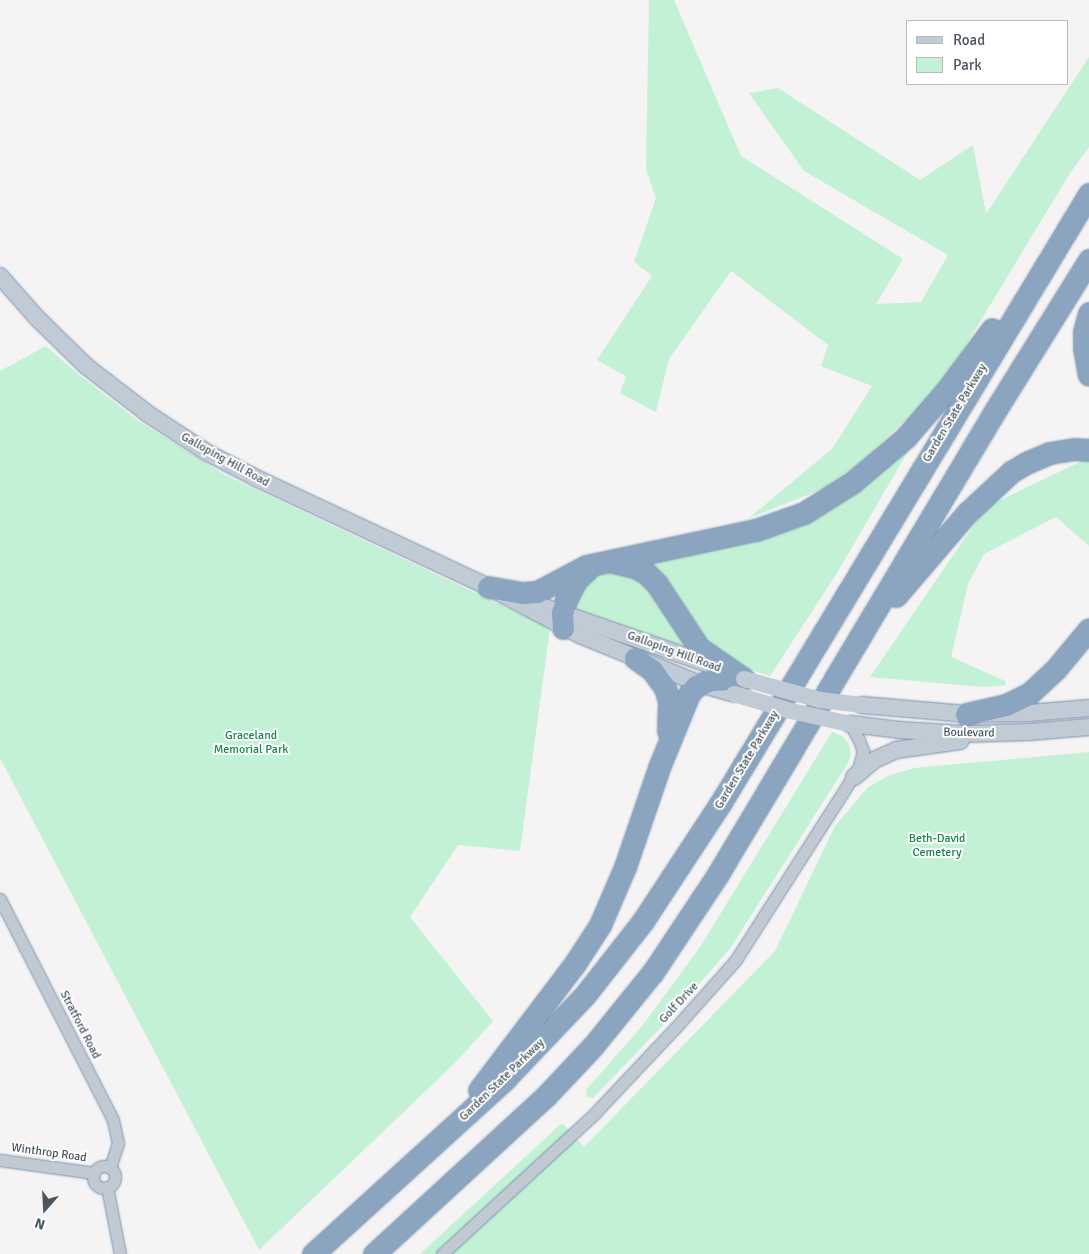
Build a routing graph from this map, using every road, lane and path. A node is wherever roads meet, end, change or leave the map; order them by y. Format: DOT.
graph roads {
  1 [pos="1086,198"];
  2 [pos="1089,260"];
  3 [pos="0,276"];
  4 [pos="1089,313"];
  5 [pos="1089,375"];
  6 [pos="1089,450"];
  7 [pos="601,562"];
  8 [pos="488,587"];
  9 [pos="563,620"];
  10 [pos="1089,629"];
  11 [pos="851,653"];
  12 [pos="635,658"];
  13 [pos="700,684"];
  14 [pos="739,687"];
  15 [pos="820,700"];
  16 [pos="862,705"];
  17 [pos="1089,708"];
  18 [pos="966,714"];
  19 [pos="850,724"];
  20 [pos="1089,727"];
  21 [pos="1029,732"];
  22 [pos="660,765"];
  23 [pos="854,777"];
  24 [pos="0,899"];
  25 [pos="420,1158"];
  26 [pos="0,1160"];
  27 [pos="110,1167"];
  28 [pos="94,1173"];
  29 [pos="107,1187"];
  30 [pos="120,1254"];
  31 [pos="313,1254"];
  32 [pos="374,1254"];
  33 [pos="442,1254"];
  1 -- 7 [label="highway"];
  1 -- 25 [label="highway, Garden State Parkway"];
  2 -- 11 [label="highway"];
  3 -- 8 [label="main road, Galloping Hill Road"];
  4 -- 5 [label="highway"];
  6 -- 11 [label="highway"];
  7 -- 8 [label="highway"];
  7 -- 9 [label="highway"];
  7 -- 14 [label="highway"];
  8 -- 9 [label="main road, Galloping Hill Road"];
  9 -- 12 [label="main road, Galloping Hill Road"];
  9 -- 14 [label="main road, Galloping Hill Road"];
  10 -- 18 [label="highway"];
  11 -- 32 [label="highway"];
  12 -- 13 [label="main road, Galloping Hill Road"];
  12 -- 22 [label="highway"];
  13 -- 14 [label="highway"];
  13 -- 22 [label="highway"];
  14 -- 15 [label="main road, Galloping Hill Road, bridge"];
  14 -- 19 [label="main road, Galloping Hill Road, bridge"];
  15 -- 16 [label="main road, Galloping Hill Road, bridge"];
  15 -- 19 [label="main road, bridge"];
  16 -- 18 [label="main road, Boulevard"];
  17 -- 18 [label="main road, Boulevard"];
  19 -- 21 [label="main road, Boulevard"];
  19 -- 23 [label="street, Golf Drive"];
  20 -- 21 [label="main road, Boulevard"];
  21 -- 23 [label="main road"];
  22 -- 25 [label="highway"];
  23 -- 33 [label="street, Golf Drive"];
  24 -- 27 [label="street, Stratford Road"];
  25 -- 31 [label="highway, Garden State Parkway"];
  26 -- 28 [label="street, Winthrop Road"];
  27 -- 28 [label="street"];
  27 -- 29 [label="street"];
  28 -- 29 [label="street"];
  29 -- 30 [label="street"];
}
